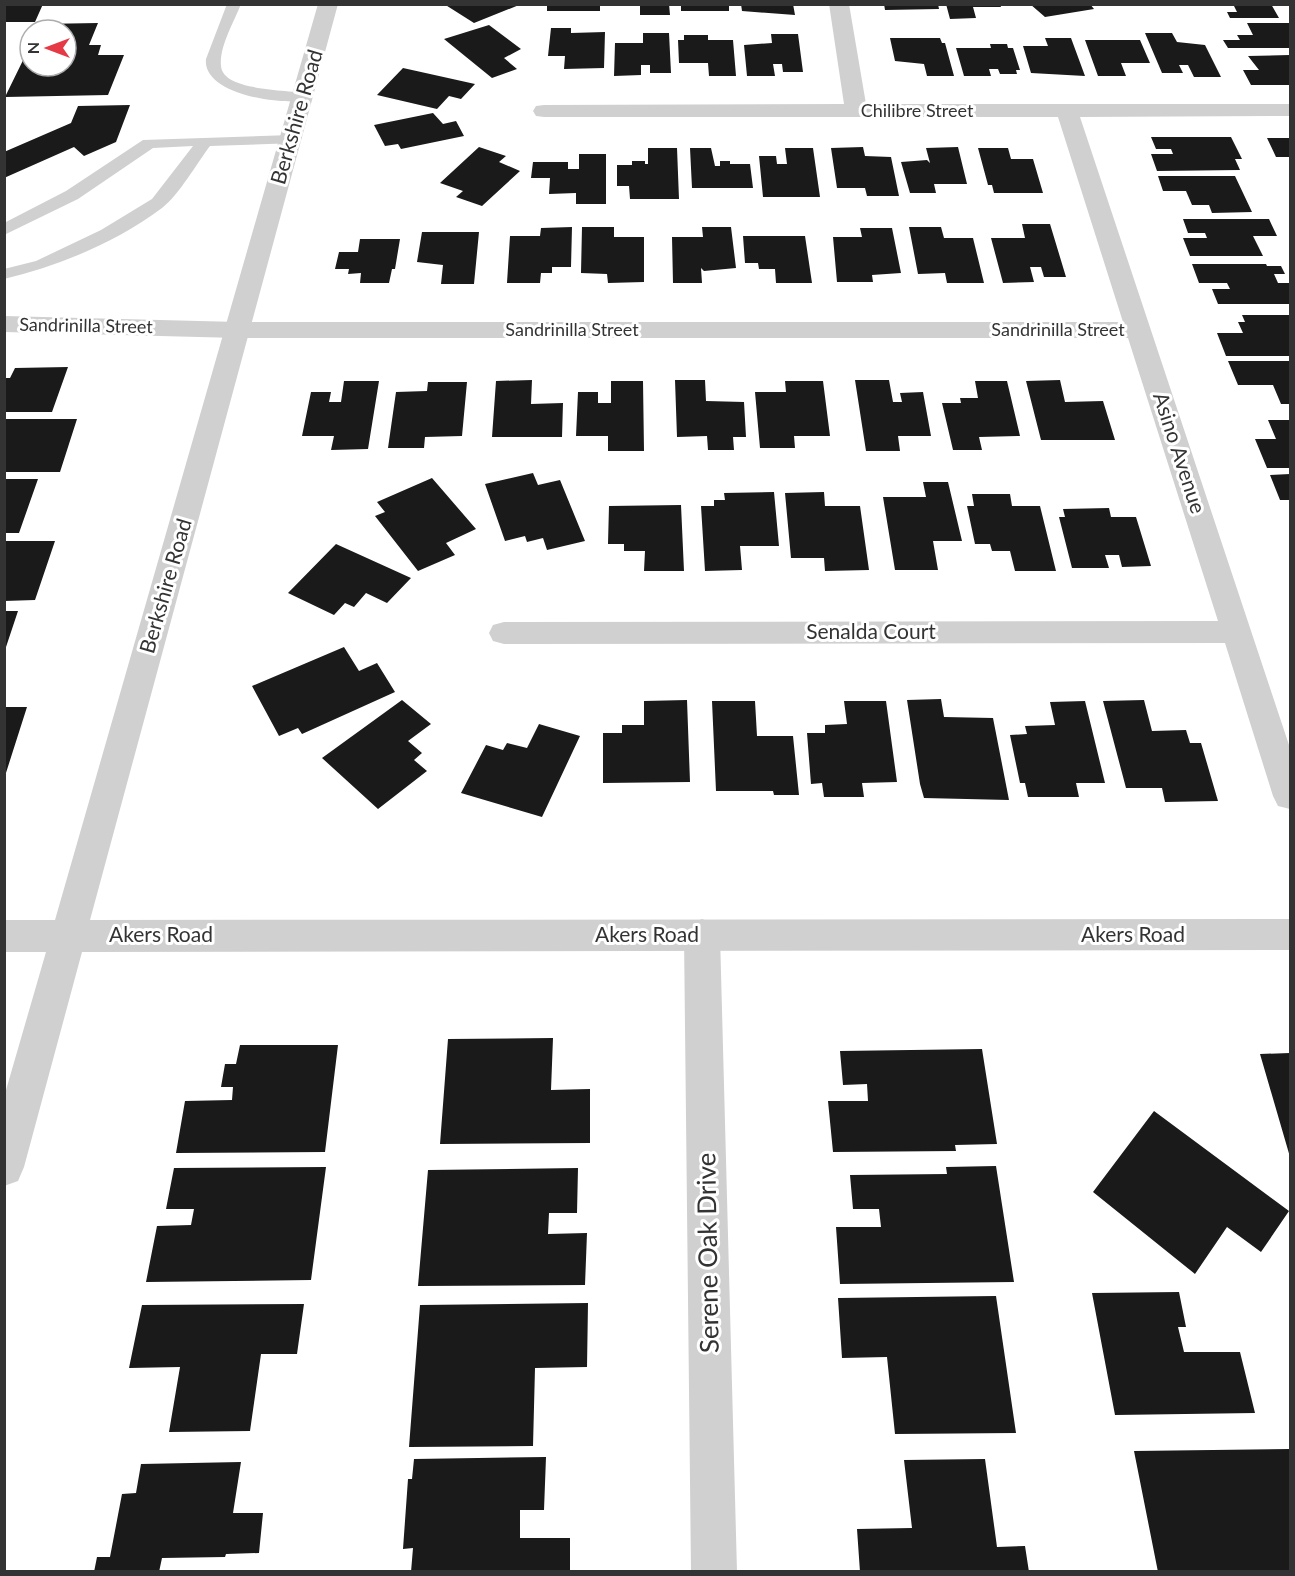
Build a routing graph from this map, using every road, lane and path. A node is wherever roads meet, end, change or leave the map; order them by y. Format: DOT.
graph roads {
  1 [pos="234,4"];
  2 [pos="328,4"];
  3 [pos="839,4"];
  4 [pos="303,97"];
  5 [pos="1067,110"];
  6 [pos="1290,110"];
  7 [pos="544,111"];
  8 [pos="856,111"];
  9 [pos="291,140"];
  10 [pos="205,141"];
  11 [pos="4,230"];
  12 [pos="4,274"];
  13 [pos="4,324"];
  14 [pos="238,330"];
  15 [pos="1139,330"];
  16 [pos="1237,632"];
  17 [pos="504,633"];
  18 [pos="1290,796"];
  19 [pos="69,935"];
  20 [pos="702,935"];
  21 [pos="1290,935"];
  22 [pos="4,936"];
  23 [pos="4,1167"];
  24 [pos="714,1572"];
  1 -- 4 [label="lane"];
  2 -- 4 [label="street, Berkshire Road"];
  3 -- 8 [label="street"];
  4 -- 9 [label="street, Berkshire Road"];
  5 -- 6 [label="street, Chilibre Street"];
  5 -- 8 [label="street, Chilibre Street"];
  5 -- 15 [label="street, Asino Avenue"];
  7 -- 8 [label="street, Chilibre Street"];
  9 -- 10 [label="lane"];
  9 -- 14 [label="street, Berkshire Road"];
  10 -- 11 [label="lane"];
  10 -- 12 [label="lane"];
  13 -- 14 [label="street, Sandrinilla Street"];
  14 -- 15 [label="street, Sandrinilla Street"];
  14 -- 19 [label="street, Berkshire Road"];
  15 -- 16 [label="street, Asino Avenue"];
  16 -- 17 [label="street, Senalda Court"];
  16 -- 18 [label="street, Asino Avenue"];
  19 -- 20 [label="street, Akers Road"];
  19 -- 22 [label="street, Akers Road"];
  19 -- 23 [label="street, Berkshire Road"];
  20 -- 21 [label="street, Akers Road"];
  20 -- 24 [label="street, Serene Oak Drive"];
}
